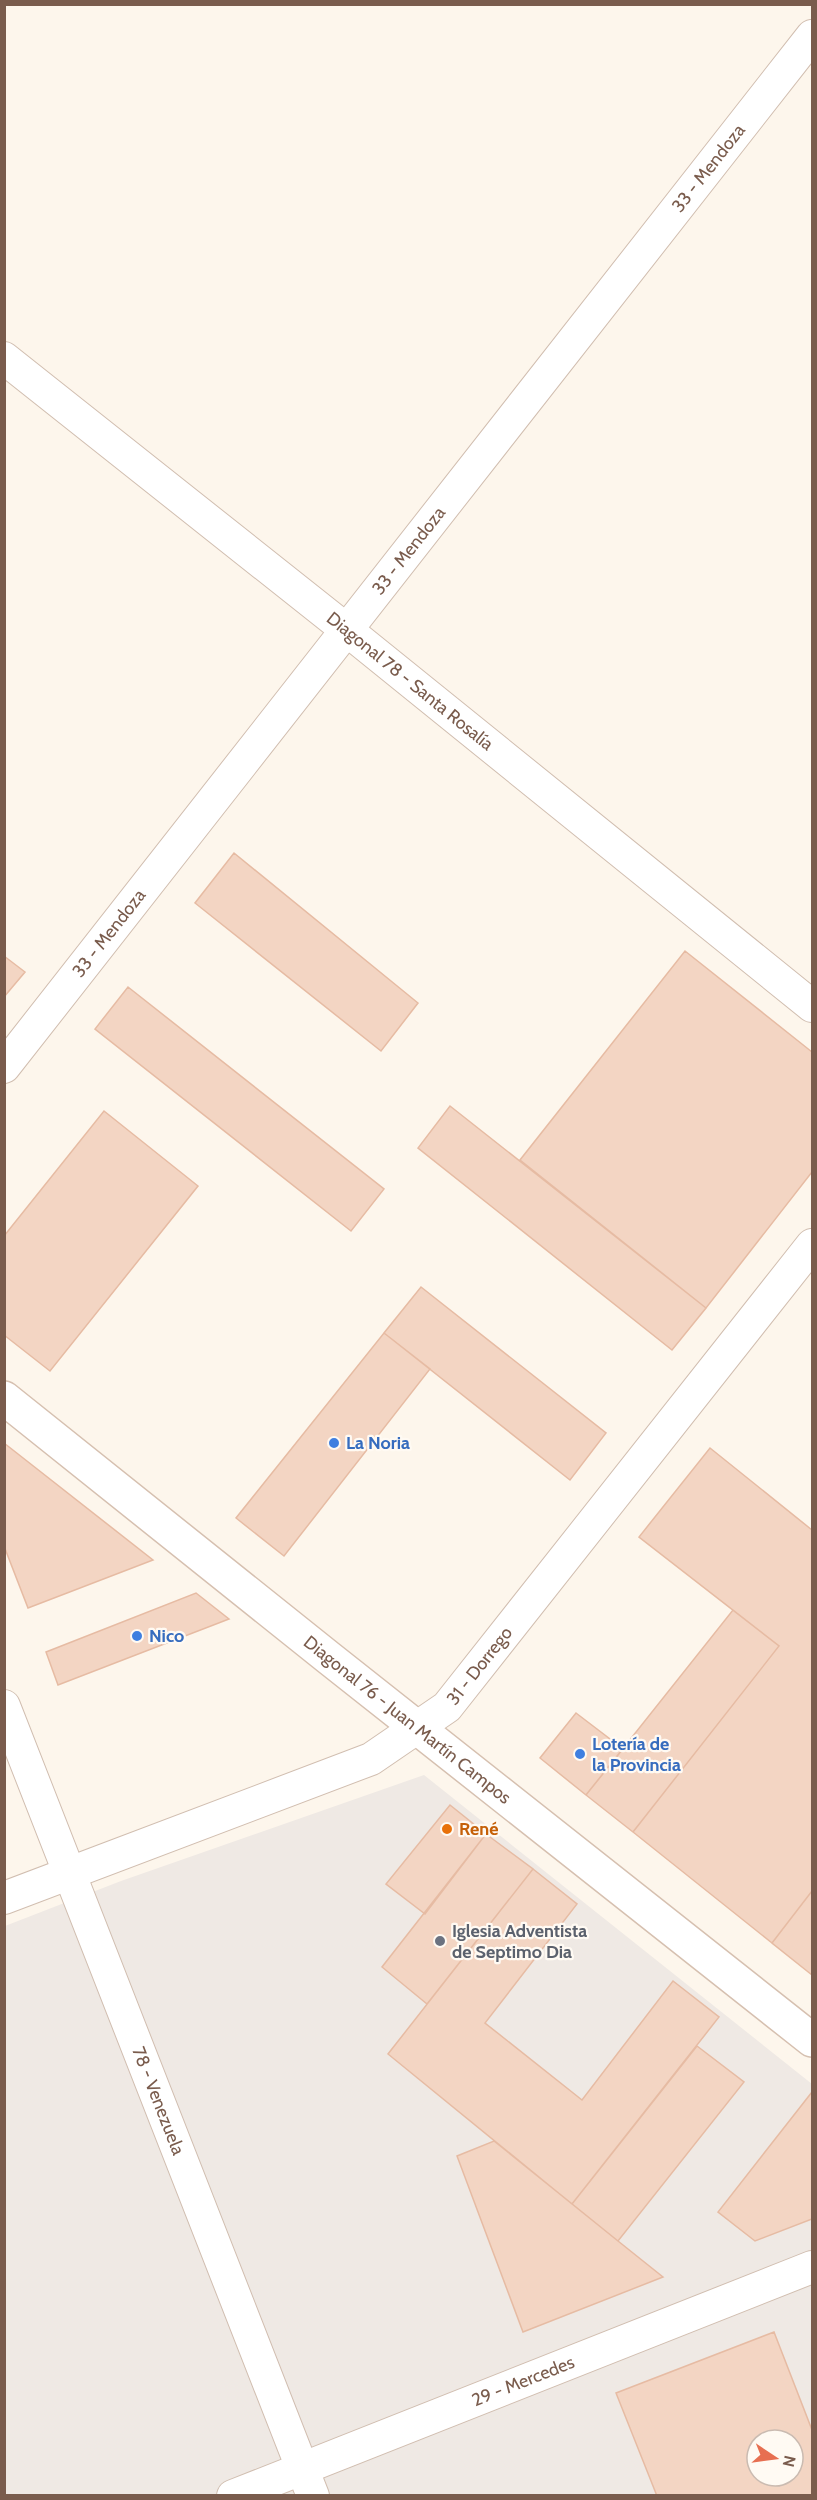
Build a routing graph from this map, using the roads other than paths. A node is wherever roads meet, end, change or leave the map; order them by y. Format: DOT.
graph roads {
  1 [pos="813,36"];
  2 [pos="4,358"];
  3 [pos="348,631"];
  4 [pos="813,1006"];
  5 [pos="4,1067"];
  6 [pos="813,1245"];
  7 [pos="4,1398"];
  8 [pos="4,1706"];
  9 [pos="420,1728"];
  10 [pos="70,1872"];
  11 [pos="4,1898"];
  12 [pos="813,2040"];
  13 [pos="813,2267"];
  14 [pos="307,2482"];
  15 [pos="232,2496"];
  1 -- 3 [label="street, 33 - Mendoza"];
  2 -- 3 [label="street, Diagonal 78 - Santa Rosalía"];
  3 -- 4 [label="street, Diagonal 78 - Santa Rosalía"];
  3 -- 5 [label="street, 33 - Mendoza"];
  6 -- 9 [label="street, 31 - Dorrego"];
  7 -- 9 [label="main road, Diagonal 76 - Juan Martín Campos"];
  8 -- 10 [label="street, 78 - Venezuela"];
  9 -- 10 [label="street, 31 - Dorrego"];
  9 -- 12 [label="main road, Diagonal 76 - Juan Martín Campos"];
  10 -- 11 [label="street, 31 - Dorrego"];
  10 -- 14 [label="street, 78 - Venezuela"];
  13 -- 14 [label="street, 29 - Mercedes"];
  14 -- 15 [label="street, 29 - Mercedes"];
}
